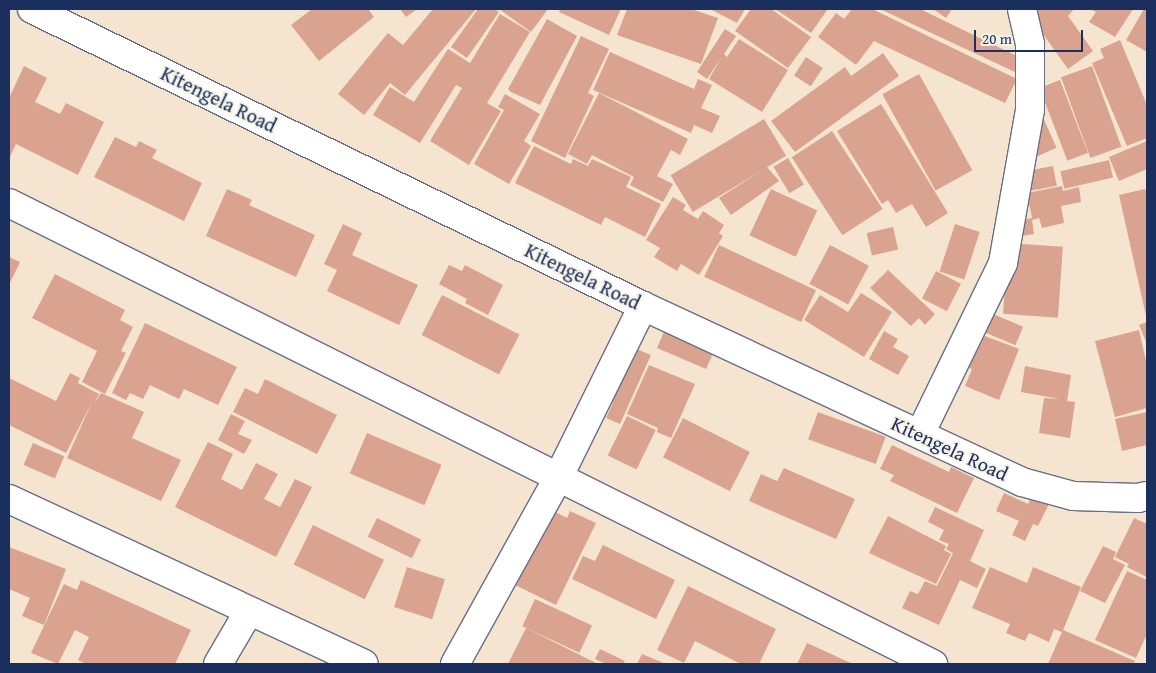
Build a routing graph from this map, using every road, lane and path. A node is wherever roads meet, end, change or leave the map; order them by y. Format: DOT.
graph roads {
  1 [pos="32,9"];
  2 [pos="1022,9"];
  3 [pos="9,203"];
  4 [pos="643,306"];
  5 [pos="920,434"];
  6 [pos="559,476"];
  7 [pos="1147,496"];
  8 [pos="9,499"];
  9 [pos="249,611"];
  10 [pos="218,664"];
  11 [pos="364,664"];
  12 [pos="455,664"];
  13 [pos="933,664"];
  1 -- 4 [label="street, Kitengela Road"];
  2 -- 5 [label="street"];
  3 -- 6 [label="street"];
  4 -- 5 [label="street, Kitengela Road"];
  4 -- 6 [label="street"];
  5 -- 7 [label="street, Kitengela Road"];
  6 -- 12 [label="street"];
  6 -- 13 [label="street"];
  8 -- 9 [label="street"];
  9 -- 10 [label="street"];
  9 -- 11 [label="street"];
}
